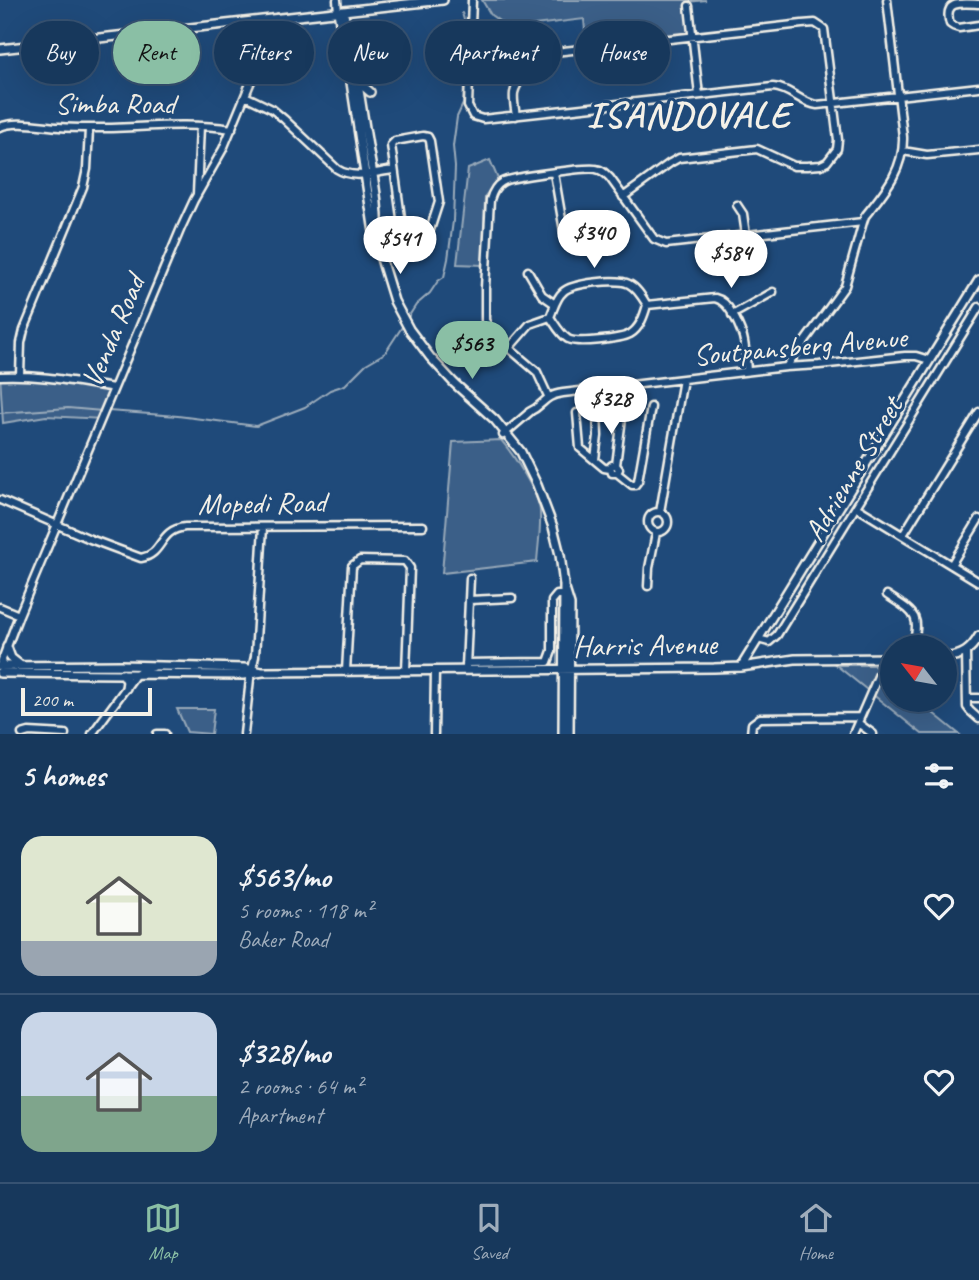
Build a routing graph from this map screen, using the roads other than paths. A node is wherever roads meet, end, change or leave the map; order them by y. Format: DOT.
graph roads {
  1 [pos="339,0"];
  2 [pos="443,0"];
  3 [pos="472,0"];
  4 [pos="887,0"];
  5 [pos="979,4"];
  6 [pos="689,6"];
  7 [pos="360,9"];
  8 [pos="340,11"];
  9 [pos="277,18"];
  10 [pos="344,21"];
  11 [pos="349,21"];
  12 [pos="979,26"];
  13 [pos="692,36"];
  14 [pos="0,49"];
  15 [pos="357,84"];
  16 [pos="362,84"];
  17 [pos="979,87"];
  18 [pos="370,92"];
  19 [pos="699,95"];
  20 [pos="245,96"];
  21 [pos="898,97"];
  22 [pos="834,104"];
  23 [pos="516,116"];
  24 [pos="200,126"];
  25 [pos="0,127"];
  26 [pos="89,129"];
  27 [pos="232,130"];
  28 [pos="979,150"];
  29 [pos="903,151"];
  30 [pos="394,170"];
  31 [pos="369,173"];
  32 [pos="554,173"];
  33 [pos="197,196"];
  34 [pos="623,197"];
  35 [pos="737,205"];
  36 [pos="863,222"];
  37 [pos="565,231"];
  38 [pos="746,236"];
  39 [pos="528,271"];
  40 [pos="979,279"];
  41 [pos="774,292"];
  42 [pos="555,304"];
  43 [pos="647,305"];
  44 [pos="979,307"];
  45 [pos="732,315"];
  46 [pos="550,317"];
  47 [pos="509,348"];
  48 [pos="929,360"];
  49 [pos="786,367"];
  50 [pos="747,371"];
  51 [pos="20,375"];
  52 [pos="0,376"];
  53 [pos="684,379"];
  54 [pos="621,386"];
  55 [pos="114,388"];
  56 [pos="548,396"];
  57 [pos="651,407"];
  58 [pos="597,412"];
  59 [pos="979,412"];
  60 [pos="577,413"];
  61 [pos="505,433"];
  62 [pos="595,459"];
  63 [pos="613,467"];
  64 [pos="0,500"];
  65 [pos="856,507"];
  66 [pos="660,512"];
  67 [pos="979,519"];
  68 [pos="58,524"];
  69 [pos="423,526"];
  70 [pos="263,527"];
  71 [pos="72,530"];
  72 [pos="54,533"];
  73 [pos="656,533"];
  74 [pos="903,535"];
  75 [pos="951,565"];
  76 [pos="470,578"];
  77 [pos="979,582"];
  78 [pos="564,585"];
  79 [pos="648,586"];
  80 [pos="563,595"];
  81 [pos="887,595"];
  82 [pos="512,598"];
  83 [pos="469,600"];
  84 [pos="0,607"];
  85 [pos="19,615"];
  86 [pos="916,635"];
  87 [pos="979,636"];
  88 [pos="758,639"];
  89 [pos="7,647"];
  90 [pos="751,650"];
  91 [pos="966,652"];
  92 [pos="957,656"];
  93 [pos="880,658"];
  94 [pos="767,662"];
  95 [pos="20,665"];
  96 [pos="120,665"];
  97 [pos="0,666"];
  98 [pos="158,666"];
  99 [pos="466,666"];
  100 [pos="741,667"];
  101 [pos="720,668"];
  102 [pos="567,669"];
  103 [pos="435,670"];
  104 [pos="346,671"];
  105 [pos="406,671"];
  106 [pos="251,672"];
  107 [pos="0,673"];
  108 [pos="123,674"];
  109 [pos="136,674"];
  110 [pos="880,677"];
  111 [pos="127,688"];
  112 [pos="967,698"];
  113 [pos="979,698"];
  114 [pos="979,719"];
  115 [pos="859,720"];
  116 [pos="22,734"];
  117 [pos="65,734"];
  118 [pos="92,734"];
  119 [pos="158,734"];
  120 [pos="165,734"];
  121 [pos="244,734"];
  122 [pos="434,734"];
  123 [pos="563,734"];
  124 [pos="569,734"];
  125 [pos="751,734"];
  126 [pos="853,734"];
  127 [pos="873,734"];
  1 -- 8 [label="street"];
  2 -- 7 [label="main road"];
  3 -- 23 [label="street"];
  4 -- 21 [label="street"];
  5 -- 12 [label="street"];
  6 -- 13 [label="street"];
  7 -- 8 [label="main road"];
  7 -- 11 [label="main road"];
  8 -- 9 [label="main road"];
  8 -- 10 [label="main road"];
  8 -- 31 [label="main road"];
  9 -- 14 [label="main road"];
  9 -- 20 [label="street, Venda Road"];
  13 -- 19 [label="street"];
  13 -- 22 [label="street"];
  13 -- 23 [label="street"];
  15 -- 31 [label="main road"];
  16 -- 18 [label="main road"];
  17 -- 21 [label="street"];
  19 -- 22 [label="street"];
  19 -- 23 [label="street"];
  20 -- 27 [label="street, Venda Road"];
  20 -- 31 [label="street"];
  21 -- 22 [label="street"];
  21 -- 29 [label="street"];
  22 -- 34 [label="street"];
  24 -- 26 [label="street, Simba Road"];
  24 -- 27 [label="street, Simba Road"];
  24 -- 33 [label="street"];
  25 -- 26 [label="street, Simba Road"];
  26 -- 51 [label="street"];
  27 -- 33 [label="street, Venda Road"];
  28 -- 29 [label="street"];
  29 -- 36 [label="street"];
  30 -- 30 [label="street"];
  30 -- 31 [label="street"];
  31 -- 61 [label="main road"];
  32 -- 34 [label="street"];
  32 -- 37 [label="street"];
  32 -- 47 [label="street"];
  33 -- 55 [label="street, Venda Road"];
  34 -- 38 [label="street"];
  35 -- 38 [label="street"];
  36 -- 38 [label="street"];
  36 -- 49 [label="street"];
  39 -- 42 [label="street"];
  40 -- 48 [label="main road, Harris Avenue"];
  41 -- 45 [label="street"];
  42 -- 43 [label="street"];
  42 -- 46 [label="street"];
  43 -- 45 [label="street"];
  43 -- 46 [label="street"];
  44 -- 65 [label="street, Adrienne Street"];
  45 -- 50 [label="street"];
  46 -- 47 [label="street"];
  47 -- 56 [label="street"];
  48 -- 49 [label="street, Soutpansberg Avenue"];
  48 -- 88 [label="main road, Harris Avenue"];
  49 -- 50 [label="street, Soutpansberg Avenue"];
  50 -- 53 [label="street, Soutpansberg Avenue"];
  51 -- 52 [label="street"];
  51 -- 55 [label="street"];
  53 -- 54 [label="street, Soutpansberg Avenue"];
  53 -- 66 [label="street"];
  54 -- 56 [label="street, Soutpansberg Avenue"];
  54 -- 63 [label="street"];
  55 -- 68 [label="street, Venda Road"];
  56 -- 61 [label="street"];
  57 -- 63 [label="street"];
  58 -- 62 [label="street"];
  59 -- 74 [label="street"];
  60 -- 62 [label="street"];
  61 -- 78 [label="main road"];
  62 -- 63 [label="street"];
  64 -- 68 [label="street, Mopedi Road"];
  65 -- 74 [label="street"];
  65 -- 88 [label="street, Adrienne Street"];
  66 -- 73 [label="street"];
  66 -- 73 [label="street"];
  67 -- 75 [label="street"];
  68 -- 71 [label="street, Mopedi Road"];
  68 -- 72 [label="street, Venda Road"];
  69 -- 70 [label="street, Mopedi Road"];
  70 -- 71 [label="street, Mopedi Road"];
  70 -- 106 [label="street"];
  71 -- 72 [label="street"];
  72 -- 85 [label="street, Venda Road"];
  73 -- 79 [label="street"];
  74 -- 75 [label="street"];
  75 -- 77 [label="street"];
  76 -- 83 [label="street"];
  78 -- 80 [label="main road"];
  78 -- 102 [label="main road"];
  80 -- 99 [label="street"];
  80 -- 102 [label="main road"];
  81 -- 86 [label="street"];
  82 -- 83 [label="street"];
  83 -- 99 [label="street"];
  84 -- 85 [label="street"];
  85 -- 89 [label="street, Venda Road"];
  87 -- 91 [label="main road"];
  88 -- 90 [label="main road, Harris Avenue"];
  89 -- 95 [label="main road"];
  89 -- 97 [label="street, Venda Road"];
  90 -- 94 [label="main road"];
  90 -- 100 [label="main road, Harris Avenue"];
  90 -- 101 [label="main road"];
  91 -- 92 [label="main road"];
  91 -- 112 [label="street"];
  93 -- 94 [label="main road"];
  94 -- 100 [label="main road"];
  95 -- 96 [label="main road, Harris Avenue"];
  95 -- 97 [label="main road, Harris Avenue"];
  96 -- 98 [label="main road, Harris Avenue"];
  96 -- 109 [label="street, Harris Avenue"];
  98 -- 106 [label="main road, Harris Avenue"];
  98 -- 109 [label="street"];
  99 -- 102 [label="main road, Harris Avenue"];
  99 -- 103 [label="main road, Harris Avenue"];
  100 -- 101 [label="main road, Harris Avenue"];
  101 -- 102 [label="main road, Harris Avenue"];
  102 -- 123 [label="main road"];
  102 -- 124 [label="main road"];
  103 -- 105 [label="main road, Harris Avenue"];
  103 -- 122 [label="street"];
  104 -- 105 [label="main road, Harris Avenue"];
  104 -- 105 [label="street"];
  104 -- 106 [label="main road, Harris Avenue"];
  106 -- 109 [label="main road, Harris Avenue"];
  106 -- 121 [label="street"];
  107 -- 108 [label="main road, Harris Avenue"];
  108 -- 109 [label="main road, Harris Avenue"];
  108 -- 111 [label="main road"];
  109 -- 111 [label="street"];
  110 -- 115 [label="street"];
  111 -- 118 [label="street"];
  112 -- 113 [label="street"];
  112 -- 114 [label="street"];
  115 -- 125 [label="street"];
  115 -- 126 [label="street"];
  115 -- 127 [label="street"];
  116 -- 117 [label="street"];
  119 -- 120 [label="street"];
}
